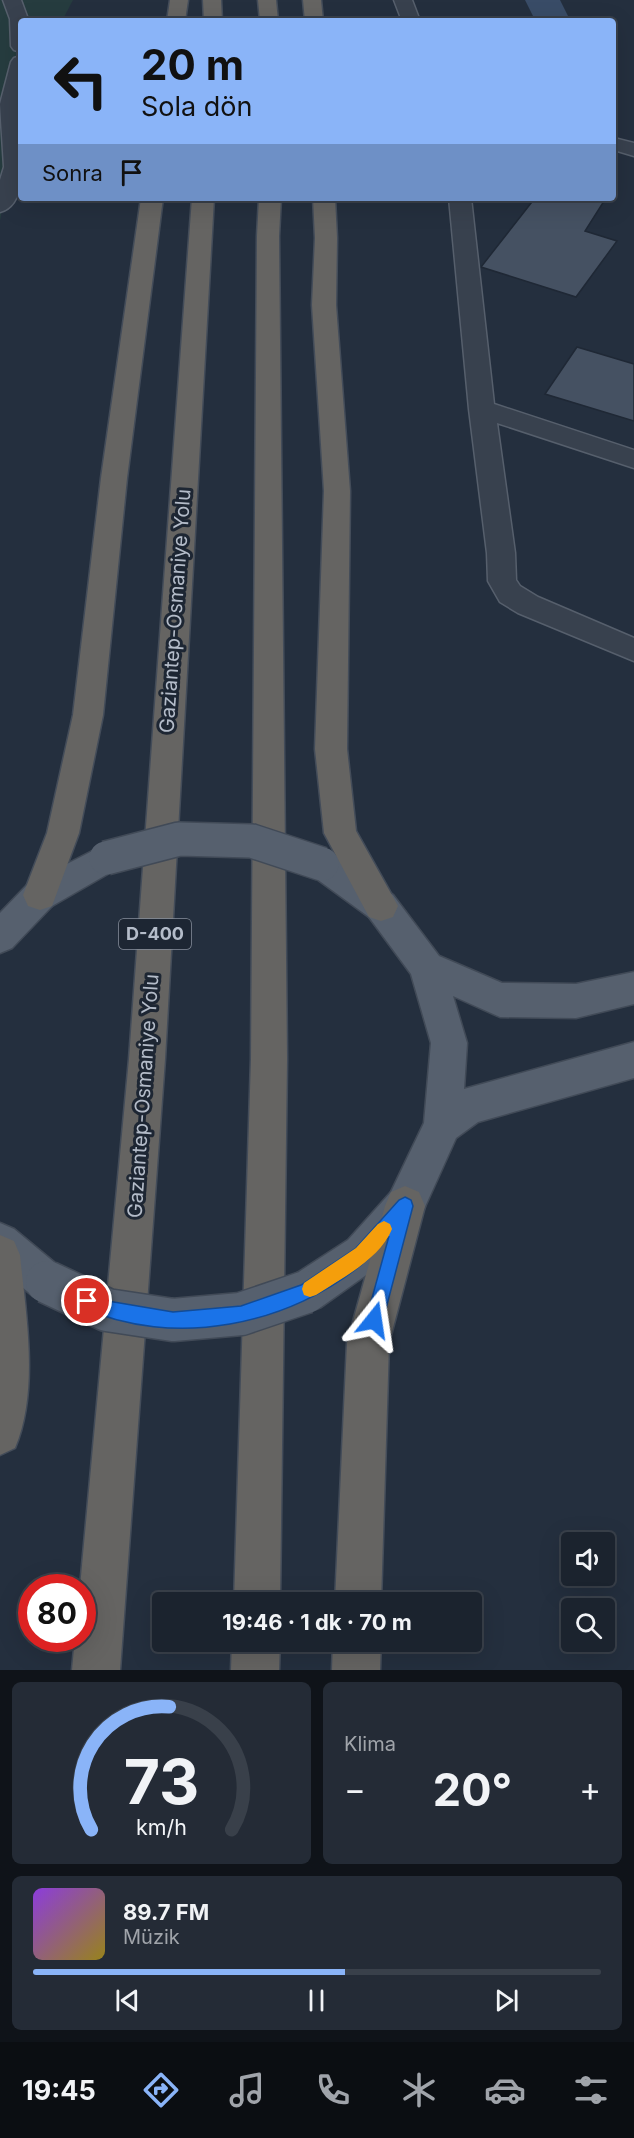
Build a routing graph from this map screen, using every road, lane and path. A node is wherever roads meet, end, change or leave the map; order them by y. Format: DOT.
graph roads {
  1 [pos="12,0"];
  2 [pos="179,0"];
  3 [pos="212,0"];
  4 [pos="267,0"];
  5 [pos="312,0"];
  6 [pos="403,0"];
  7 [pos="20,18"];
  8 [pos="176,18"];
  9 [pos="213,18"];
  10 [pos="269,18"];
  11 [pos="314,18"];
  12 [pos="410,18"];
  13 [pos="18,74"];
  14 [pos="616,145"];
  15 [pos="634,150"];
  16 [pos="152,201"];
  17 [pos="203,201"];
  18 [pos="270,201"];
  19 [pos="324,201"];
  20 [pos="460,201"];
  21 [pos="0,205"];
  22 [pos="482,409"];
  23 [pos="634,459"];
  24 [pos="634,650"];
  25 [pos="40,896"];
  26 [pos="381,906"];
  27 [pos="0,937"];
  28 [pos="427,967"];
  29 [pos="634,988"];
  30 [pos="634,1060"];
  31 [pos="443,1125"];
  32 [pos="405,1206"];
  33 [pos="0,1243"];
  34 [pos="0,1255"];
  35 [pos="0,1433"];
  36 [pos="257,1592"];
  37 [pos="358,1592"];
  38 [pos="256,1652"];
  39 [pos="357,1652"];
  40 [pos="96,1670"];
  41 [pos="255,1670"];
  42 [pos="356,1670"];
  1 -- 7 [label="street"];
  2 -- 8 [label="highway"];
  3 -- 9 [label="highway"];
  4 -- 10 [label="highway"];
  5 -- 11 [label="highway"];
  6 -- 12 [label="street"];
  13 -- 21 [label="street"];
  14 -- 15 [label="street"];
  16 -- 25 [label="highway"];
  17 -- 40 [label="highway, Gaziantep-Osmaniye Yolu / D-400"];
  18 -- 36 [label="highway"];
  19 -- 26 [label="highway"];
  20 -- 22 [label="street"];
  22 -- 23 [label="street"];
  22 -- 24 [label="street"];
  25 -- 26 [label="main road, bridge"];
  25 -- 27 [label="main road"];
  26 -- 28 [label="main road"];
  28 -- 29 [label="main road"];
  28 -- 31 [label="main road"];
  30 -- 31 [label="main road"];
  31 -- 32 [label="main road"];
  32 -- 33 [label="main road, bridge"];
  32 -- 37 [label="highway"];
  34 -- 35 [label="highway"];
  38 -- 41 [label="highway"];
  39 -- 42 [label="highway"];
}
